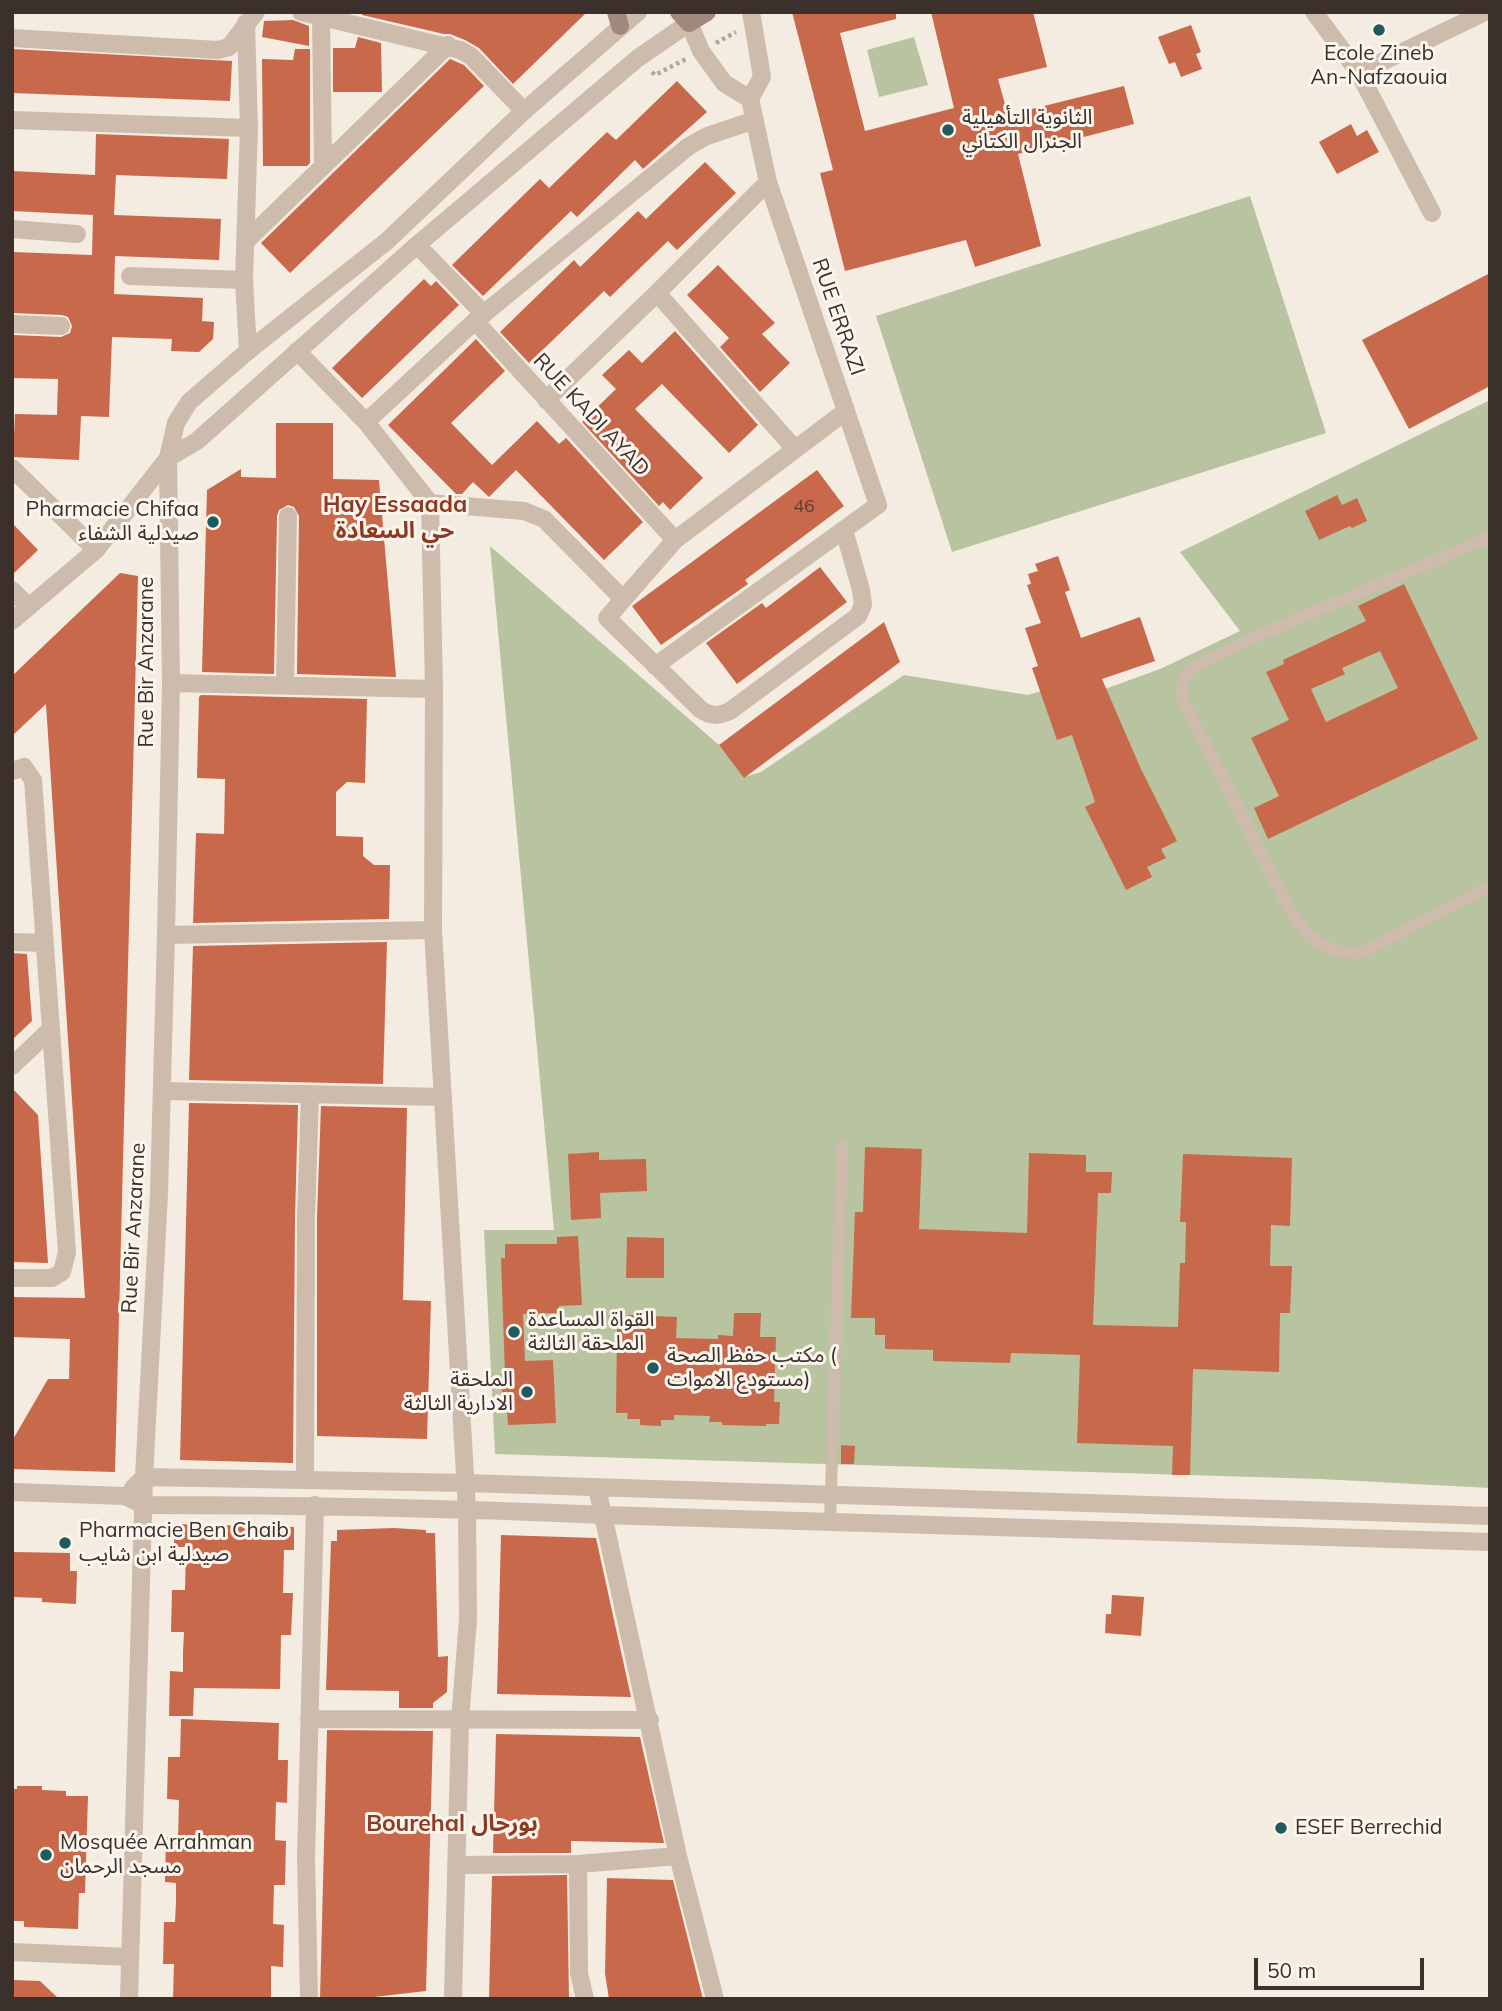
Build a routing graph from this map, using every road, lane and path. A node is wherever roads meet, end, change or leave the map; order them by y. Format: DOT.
graph roads {
  1 [pos="301,12"];
  2 [pos="638,12"];
  3 [pos="707,12"];
  4 [pos="751,12"];
  5 [pos="1314,12"];
  6 [pos="1485,12"];
  7 [pos="321,16"];
  8 [pos="251,18"];
  9 [pos="684,18"];
  10 [pos="618,19"];
  11 [pos="12,38"];
  12 [pos="448,45"];
  13 [pos="1359,73"];
  14 [pos="750,99"];
  15 [pos="524,111"];
  16 [pos="12,120"];
  17 [pos="755,120"];
  18 [pos="249,128"];
  19 [pos="323,166"];
  20 [pos="768,181"];
  21 [pos="1432,213"];
  22 [pos="12,229"];
  23 [pos="77,234"];
  24 [pos="245,242"];
  25 [pos="417,246"];
  26 [pos="130,276"];
  27 [pos="244,280"];
  28 [pos="657,293"];
  29 [pos="480,318"];
  30 [pos="12,324"];
  31 [pos="61,326"];
  32 [pos="248,351"];
  33 [pos="298,351"];
  34 [pos="545,400"];
  35 [pos="846,411"];
  36 [pos="366,422"];
  37 [pos="795,449"];
  38 [pos="167,458"];
  39 [pos="12,468"];
  40 [pos="430,503"];
  41 [pos="288,516"];
  42 [pos="844,530"];
  43 [pos="1490,537"];
  44 [pos="675,540"];
  45 [pos="96,550"];
  46 [pos="12,590"];
  47 [pos="623,599"];
  48 [pos="28,606"];
  49 [pos="12,621"];
  50 [pos="654,666"];
  51 [pos="171,683"];
  52 [pos="285,686"];
  53 [pos="433,689"];
  54 [pos="12,771"];
  55 [pos="1490,886"];
  56 [pos="433,930"];
  57 [pos="166,935"];
  58 [pos="12,942"];
  59 [pos="44,943"];
  60 [pos="51,1029"];
  61 [pos="12,1066"];
  62 [pos="162,1091"];
  63 [pos="310,1094"];
  64 [pos="443,1097"];
  65 [pos="842,1146"];
  66 [pos="12,1278"];
  67 [pos="144,1477"];
  68 [pos="306,1480"];
  69 [pos="467,1483"];
  70 [pos="597,1488"];
  71 [pos="12,1492"];
  72 [pos="831,1495"];
  73 [pos="125,1496"];
  74 [pos="1073,1503"];
  75 [pos="144,1505"];
  76 [pos="315,1505"];
  77 [pos="467,1509"];
  78 [pos="603,1515"];
  79 [pos="1490,1516"];
  80 [pos="830,1521"];
  81 [pos="1073,1528"];
  82 [pos="1490,1542"];
  83 [pos="309,1719"];
  84 [pos="460,1720"];
  85 [pos="650,1720"];
  86 [pos="678,1856"];
  87 [pos="578,1864"];
  88 [pos="456,1865"];
  89 [pos="12,1952"];
  90 [pos="130,1957"];
  91 [pos="129,1999"];
  92 [pos="309,1999"];
  93 [pos="453,1999"];
  94 [pos="585,1999"];
  95 [pos="715,1999"];
  1 -- 7 [label="street"];
  2 -- 10 [label="street"];
  3 -- 9 [label="main road"];
  4 -- 14 [label="street"];
  5 -- 13 [label="street"];
  6 -- 13 [label="street"];
  7 -- 12 [label="street"];
  7 -- 19 [label="street"];
  8 -- 11 [label="street"];
  8 -- 18 [label="street"];
  9 -- 14 [label="street"];
  9 -- 25 [label="street"];
  10 -- 15 [label="street"];
  12 -- 15 [label="street"];
  12 -- 19 [label="street"];
  13 -- 21 [label="street"];
  14 -- 17 [label="street, RUE ERRAZI"];
  15 -- 32 [label="street"];
  16 -- 18 [label="street"];
  17 -- 20 [label="street, RUE ERRAZI"];
  17 -- 29 [label="street"];
  18 -- 24 [label="street"];
  19 -- 24 [label="street"];
  20 -- 28 [label="street"];
  20 -- 35 [label="street, RUE ERRAZI"];
  22 -- 23 [label="street"];
  24 -- 27 [label="street"];
  25 -- 29 [label="street, RUE KADI AYAD"];
  25 -- 33 [label="street"];
  26 -- 27 [label="street"];
  27 -- 32 [label="street"];
  28 -- 34 [label="street"];
  28 -- 37 [label="street"];
  29 -- 34 [label="street, RUE KADI AYAD"];
  29 -- 36 [label="street"];
  30 -- 31 [label="street"];
  32 -- 38 [label="street"];
  33 -- 36 [label="street"];
  33 -- 38 [label="street"];
  34 -- 44 [label="street, RUE KADI AYAD"];
  35 -- 37 [label="street"];
  35 -- 42 [label="street, RUE ERRAZI"];
  36 -- 40 [label="street"];
  37 -- 44 [label="street"];
  38 -- 45 [label="street"];
  38 -- 51 [label="street, Rue Bir Anzarane"];
  39 -- 45 [label="street"];
  40 -- 47 [label="street"];
  40 -- 53 [label="street"];
  41 -- 52 [label="street"];
  42 -- 50 [label="street, RUE ERRAZI"];
  42 -- 50 [label="street"];
  43 -- 55 [label="lane"];
  44 -- 47 [label="street"];
  45 -- 48 [label="street"];
  46 -- 48 [label="street"];
  47 -- 50 [label="street"];
  48 -- 49 [label="street"];
  51 -- 52 [label="street"];
  51 -- 57 [label="street, Rue Bir Anzarane"];
  52 -- 53 [label="street"];
  53 -- 56 [label="street"];
  54 -- 59 [label="street"];
  56 -- 57 [label="street"];
  56 -- 64 [label="street"];
  57 -- 62 [label="street, Rue Bir Anzarane"];
  58 -- 59 [label="street"];
  59 -- 60 [label="street"];
  60 -- 61 [label="street"];
  60 -- 66 [label="street"];
  62 -- 63 [label="street"];
  62 -- 67 [label="street, Rue Bir Anzarane"];
  63 -- 64 [label="street"];
  63 -- 68 [label="street"];
  64 -- 69 [label="street"];
  65 -- 72 [label="lane"];
  67 -- 68 [label="street"];
  67 -- 73 [label="street"];
  67 -- 75 [label="street, Rue Bir Anzarane"];
  68 -- 69 [label="street"];
  69 -- 70 [label="street"];
  69 -- 77 [label="street"];
  70 -- 72 [label="street"];
  70 -- 78 [label="street"];
  71 -- 73 [label="street"];
  72 -- 74 [label="street"];
  72 -- 80 [label="lane"];
  73 -- 75 [label="street"];
  74 -- 79 [label="street"];
  74 -- 81 [label="street"];
  75 -- 76 [label="street"];
  75 -- 90 [label="street, Rue Bir Anzarane"];
  76 -- 77 [label="street"];
  76 -- 83 [label="street"];
  77 -- 78 [label="street"];
  77 -- 84 [label="street"];
  78 -- 80 [label="street"];
  78 -- 85 [label="street"];
  80 -- 81 [label="street"];
  81 -- 82 [label="street"];
  83 -- 84 [label="street"];
  83 -- 92 [label="street"];
  84 -- 85 [label="street"];
  84 -- 88 [label="street"];
  85 -- 86 [label="street"];
  86 -- 87 [label="street"];
  86 -- 95 [label="street"];
  87 -- 88 [label="street"];
  87 -- 94 [label="street"];
  88 -- 93 [label="street"];
  89 -- 90 [label="street"];
  90 -- 91 [label="street, Rue Bir Anzarane"];
}
